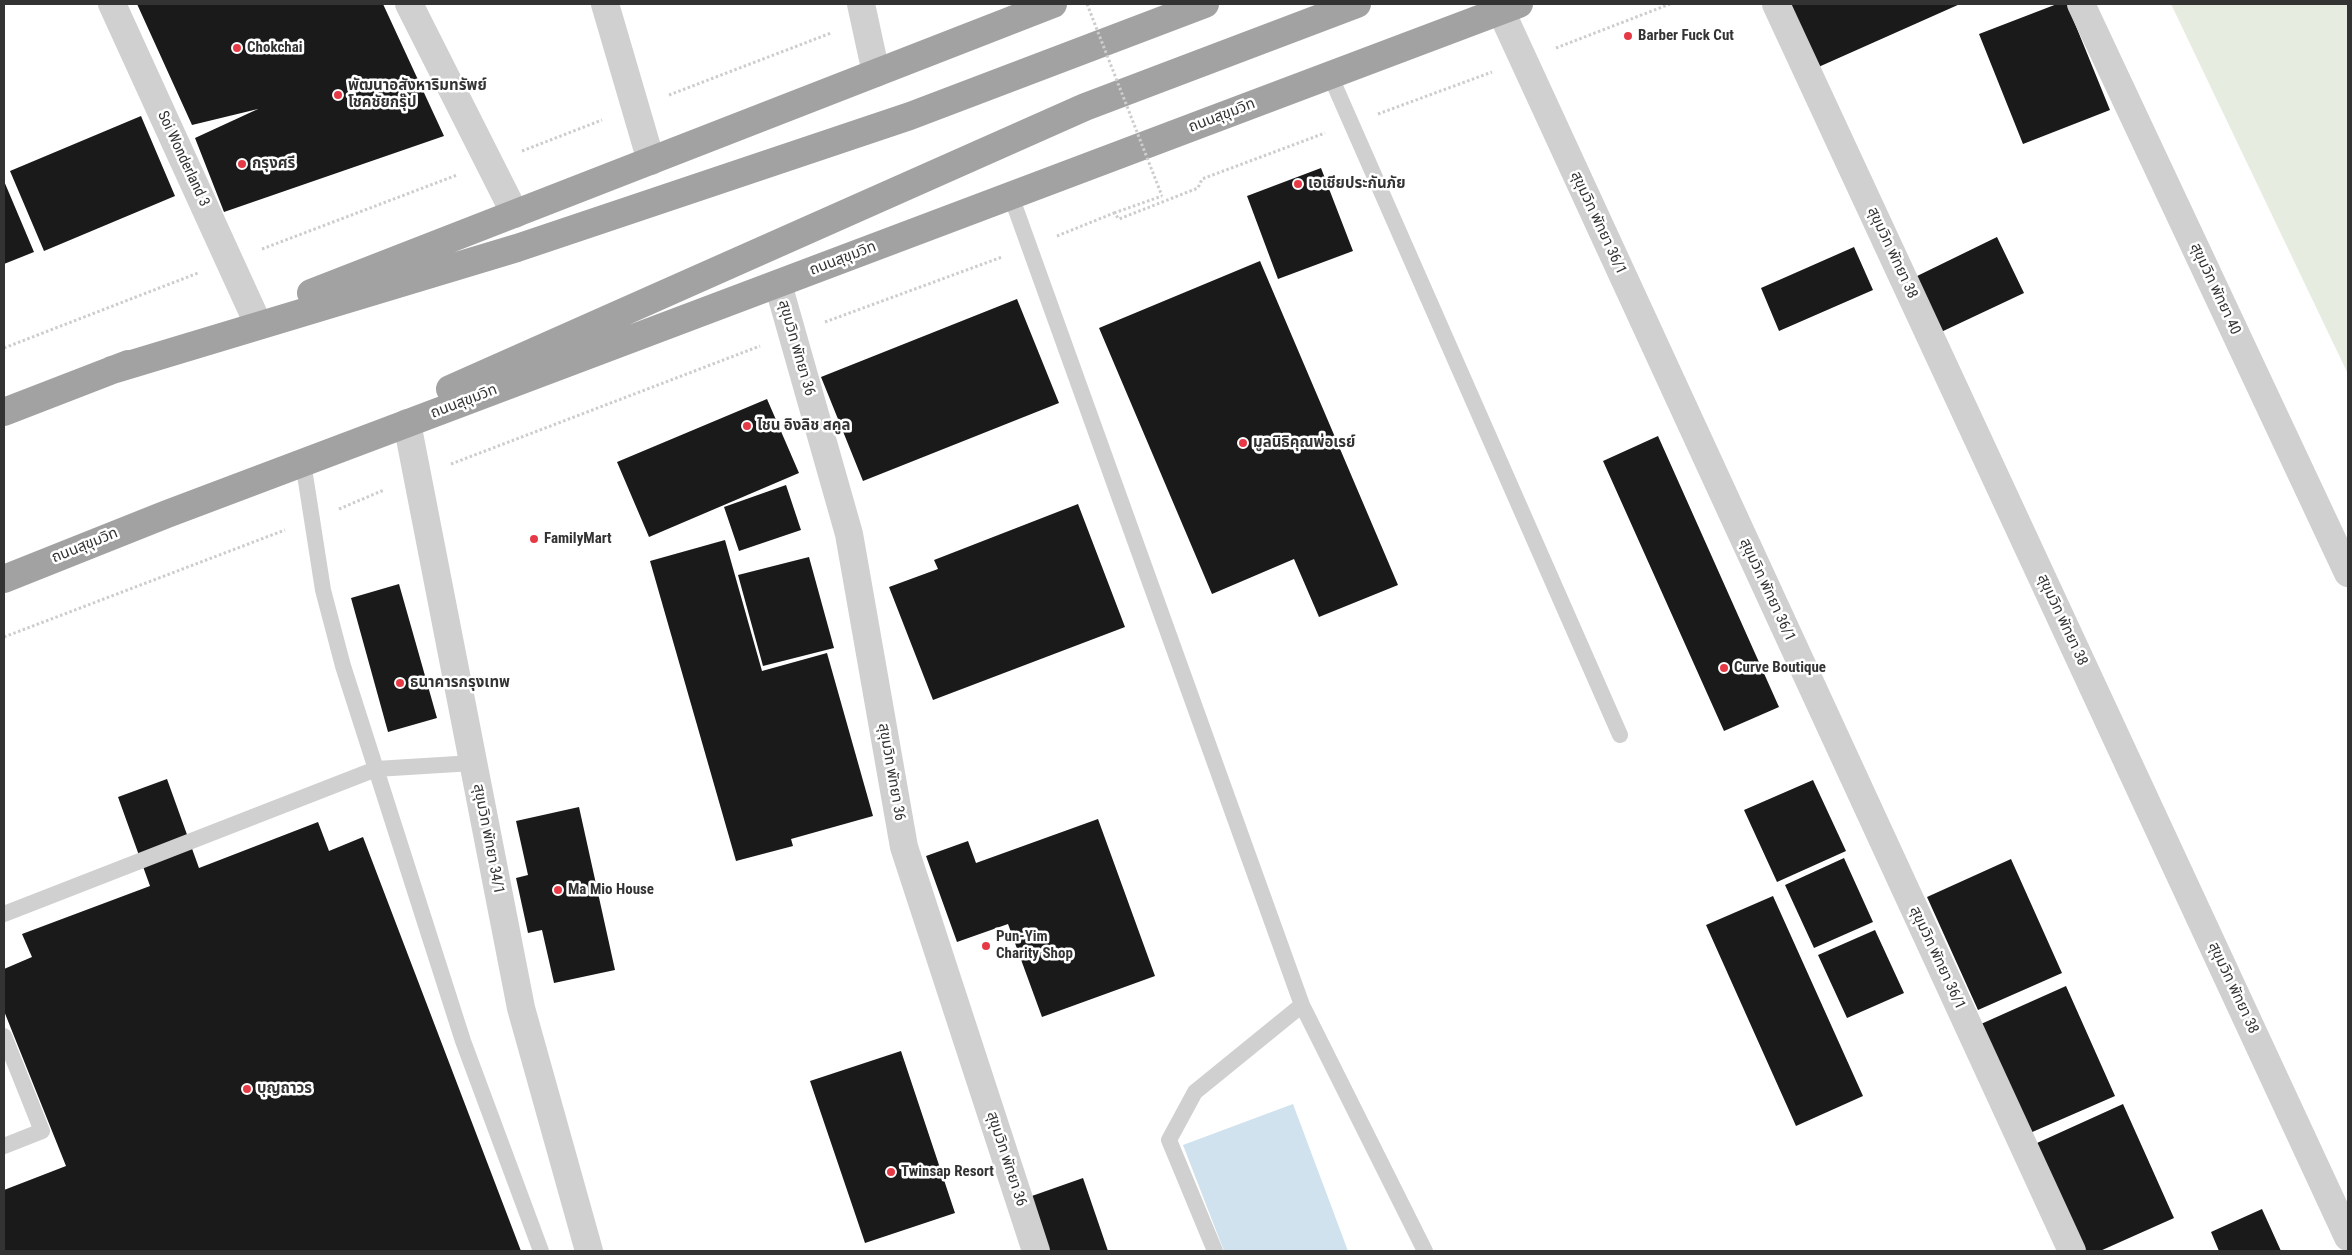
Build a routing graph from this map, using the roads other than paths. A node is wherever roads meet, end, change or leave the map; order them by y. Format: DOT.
graph roads {
  1 [pos="112,4"];
  2 [pos="409,4"];
  3 [pos="605,4"];
  4 [pos="1053,4"];
  5 [pos="1205,4"];
  6 [pos="1357,4"];
  7 [pos="1776,4"];
  8 [pos="2081,4"];
  9 [pos="1510,7"];
  10 [pos="863,11"];
  11 [pos="876,73"];
  12 [pos="1330,76"];
  13 [pos="651,161"];
  14 [pos="1011,196"];
  15 [pos="514,214"];
  16 [pos="778,284"];
  17 [pos="254,315"];
  18 [pos="112,370"];
  19 [pos="4,412"];
  20 [pos="407,423"];
  21 [pos="303,462"];
  22 [pos="167,514"];
  23 [pos="2348,573"];
  24 [pos="4,579"];
  25 [pos="1620,734"];
  26 [pos="473,763"];
  27 [pos="376,769"];
  28 [pos="4,914"];
  29 [pos="1302,1005"];
  30 [pos="4,1036"];
  31 [pos="4,1146"];
  32 [pos="2348,1237"];
  33 [pos="541,1251"];
  34 [pos="589,1251"];
  35 [pos="1036,1251"];
  36 [pos="1215,1251"];
  37 [pos="1426,1251"];
  38 [pos="2072,1251"];
  1 -- 17 [label="street, Soi Wonderland 3"];
  2 -- 15 [label="street"];
  3 -- 13 [label="street"];
  4 -- 11 [label="highway"];
  5 -- 18 [label="highway"];
  6 -- 22 [label="highway, ถนนสุขุมวิท"];
  7 -- 32 [label="street, สุขุมวิท พัทยา 38"];
  8 -- 23 [label="street, สุขุมวิท พัทยา 40"];
  9 -- 12 [label="highway, ถนนสุขุมวิท"];
  9 -- 38 [label="street, สุขุมวิท พัทยา 36/1"];
  10 -- 11 [label="street"];
  11 -- 13 [label="highway"];
  12 -- 14 [label="highway, ถนนสุขุมวิท"];
  12 -- 25 [label="lane"];
  13 -- 15 [label="highway"];
  14 -- 16 [label="highway, ถนนสุขุมวิท"];
  14 -- 29 [label="lane"];
  15 -- 17 [label="highway"];
  16 -- 20 [label="highway, ถนนสุขุมวิท"];
  16 -- 35 [label="street, สุขุมวิท พัทยา 36"];
  17 -- 18 [label="highway"];
  18 -- 19 [label="highway"];
  20 -- 21 [label="highway, ถนนสุขุมวิท"];
  20 -- 26 [label="street, สุขุมวิท พัทยา 34/1"];
  21 -- 22 [label="highway, ถนนสุขุมวิท"];
  21 -- 27 [label="lane"];
  22 -- 24 [label="highway, ถนนสุขุมวิท"];
  26 -- 27 [label="lane"];
  26 -- 34 [label="street, สุขุมวิท พัทยา 34/1"];
  27 -- 28 [label="lane"];
  27 -- 33 [label="lane"];
  29 -- 36 [label="lane"];
  29 -- 37 [label="lane"];
  30 -- 31 [label="lane"];
}
